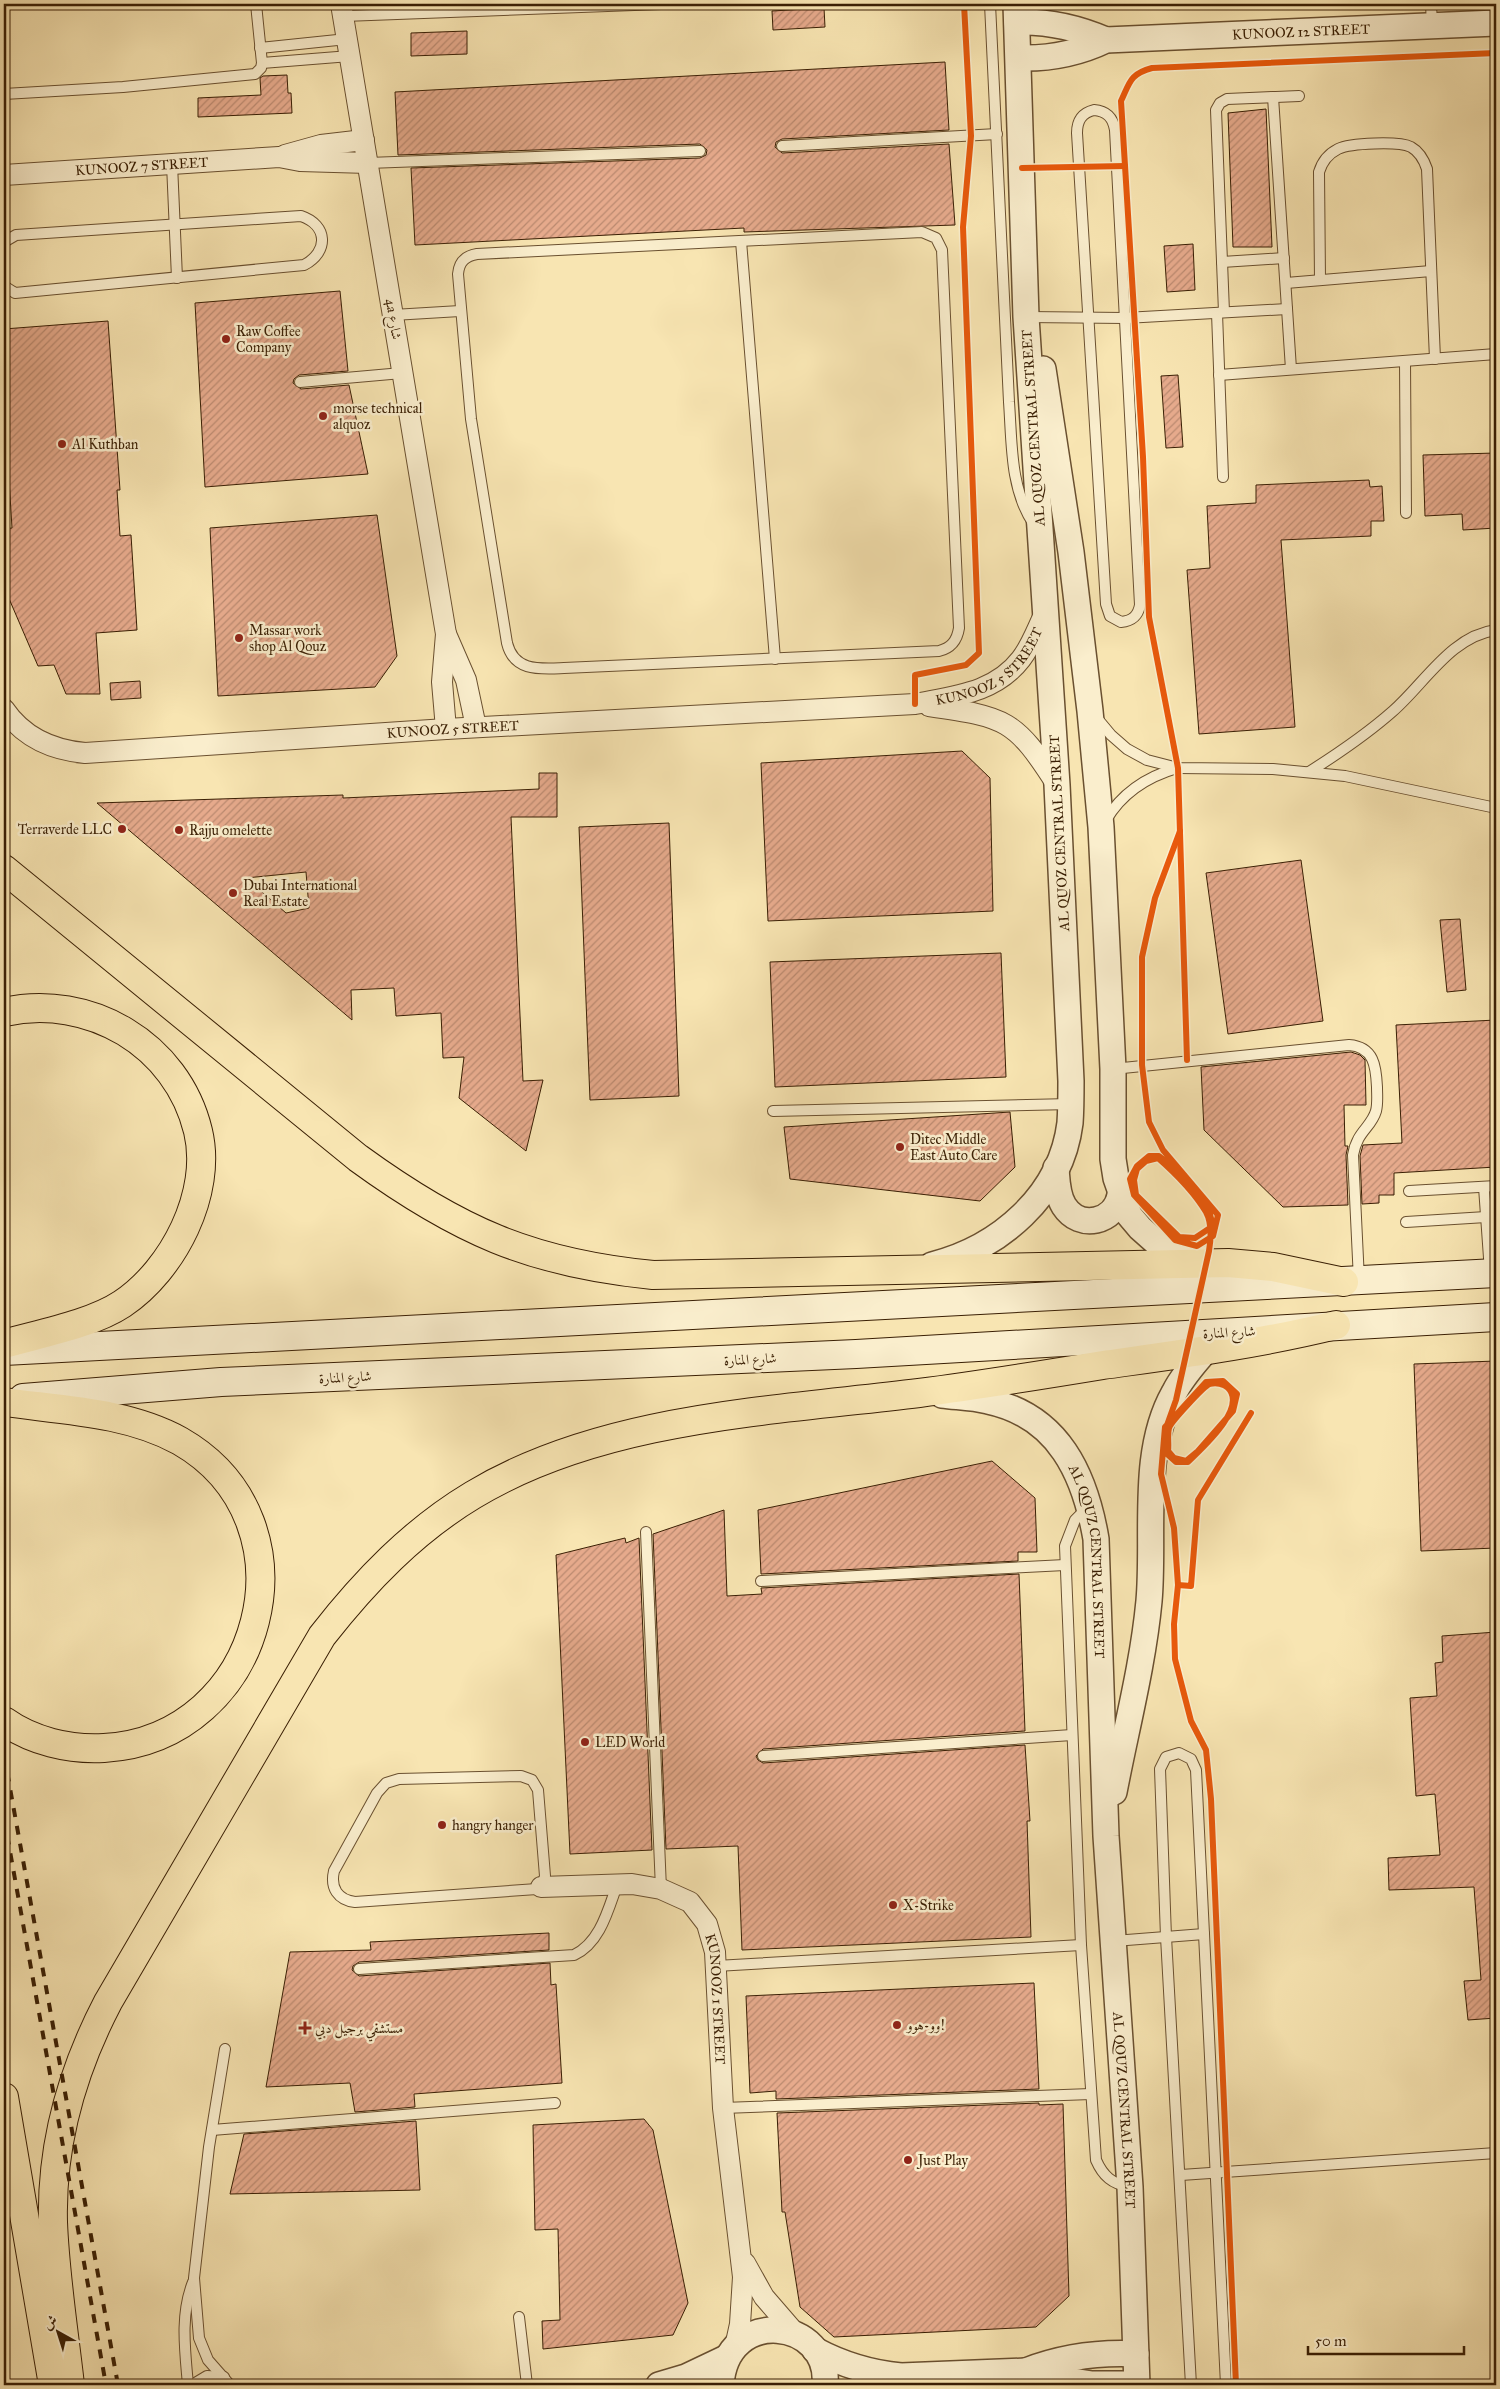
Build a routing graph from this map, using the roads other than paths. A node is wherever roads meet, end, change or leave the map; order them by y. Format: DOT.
graph roads {
  1 [pos="256,4"];
  2 [pos="661,4"];
  3 [pos="990,4"];
  4 [pos="342,10"];
  5 [pos="1016,13"];
  6 [pos="1431,15"];
  7 [pos="1496,23"];
  8 [pos="1106,40"];
  9 [pos="260,48"];
  10 [pos="349,48"];
  11 [pos="1019,58"];
  12 [pos="262,63"];
  13 [pos="4,94"];
  14 [pos="1299,96"];
  15 [pos="1273,97"];
  16 [pos="996,134"];
  17 [pos="364,140"];
  18 [pos="782,146"];
  19 [pos="700,151"];
  20 [pos="279,157"];
  21 [pos="368,163"];
  22 [pos="172,164"];
  23 [pos="4,174"];
  24 [pos="175,225"];
  25 [pos="741,241"];
  26 [pos="4,242"];
  27 [pos="1284,258"];
  28 [pos="1222,262"];
  29 [pos="1431,271"];
  30 [pos="177,278"];
  31 [pos="1320,280"];
  32 [pos="1286,283"];
  33 [pos="4,286"];
  34 [pos="1288,309"];
  35 [pos="460,311"];
  36 [pos="1221,313"];
  37 [pos="393,314"];
  38 [pos="1026,317"];
  39 [pos="1088,318"];
  40 [pos="1125,318"];
  41 [pos="1496,354"];
  42 [pos="1434,358"];
  43 [pos="1405,361"];
  44 [pos="1292,369"];
  45 [pos="402,373"];
  46 [pos="1219,375"];
  47 [pos="300,382"];
  48 [pos="1223,477"];
  49 [pos="1406,513"];
  50 [pos="1039,533"];
  51 [pos="1046,611"];
  52 [pos="1496,630"];
  53 [pos="446,634"];
  54 [pos="775,659"];
  55 [pos="915,704"];
  56 [pos="4,709"];
  57 [pos="1090,711"];
  58 [pos="476,727"];
  59 [pos="446,729"];
  60 [pos="1178,768"];
  61 [pos="1309,772"];
  62 [pos="1057,785"];
  63 [pos="1496,808"];
  64 [pos="1101,827"];
  65 [pos="4,869"];
  66 [pos="4,1012"];
  67 [pos="1113,1069"];
  68 [pos="1071,1104"];
  69 [pos="773,1111"];
  70 [pos="1056,1168"];
  71 [pos="1496,1186"];
  72 [pos="1484,1187"];
  73 [pos="1409,1191"];
  74 [pos="1120,1195"];
  75 [pos="1486,1217"];
  76 [pos="1406,1222"];
  77 [pos="1228,1263"];
  78 [pos="917,1269"];
  79 [pos="1493,1273"];
  80 [pos="1352,1281"];
  81 [pos="1496,1317"];
  82 [pos="1336,1325"];
  83 [pos="4,1344"];
  84 [pos="1206,1350"];
  85 [pos="4,1351"];
  86 [pos="923,1392"];
  87 [pos="4,1401"];
  88 [pos="1090,1505"];
  89 [pos="646,1532"];
  90 [pos="1065,1565"];
  91 [pos="761,1581"];
  92 [pos="4,1721"];
  93 [pos="1072,1736"];
  94 [pos="763,1756"];
  95 [pos="1106,1836"];
  96 [pos="617,1884"];
  97 [pos="541,1887"];
  98 [pos="661,1889"];
  99 [pos="1204,1934"];
  100 [pos="1166,1937"];
  101 [pos="1112,1941"];
  102 [pos="1081,1945"];
  103 [pos="716,1966"];
  104 [pos="359,1970"];
  105 [pos="225,2049"];
  106 [pos="1091,2094"];
  107 [pos="4,2097"];
  108 [pos="554,2103"];
  109 [pos="723,2108"];
  110 [pos="212,2130"];
  111 [pos="1496,2153"];
  112 [pos="1217,2171"];
  113 [pos="1181,2175"];
  114 [pos="1130,2187"];
  115 [pos="741,2254"];
  116 [pos="194,2278"];
  117 [pos="519,2317"];
  118 [pos="796,2334"];
  119 [pos="815,2350"];
  120 [pos="731,2352"];
  121 [pos="1136,2354"];
  122 [pos="1026,2371"];
  123 [pos="901,2376"];
  124 [pos="227,2381"];
  125 [pos="53,2385"];
  126 [pos="70,2385"];
  127 [pos="188,2385"];
  128 [pos="192,2385"];
  129 [pos="527,2385"];
  130 [pos="659,2385"];
  131 [pos="721,2385"];
  132 [pos="825,2385"];
  133 [pos="869,2385"];
  134 [pos="1137,2385"];
  135 [pos="1191,2385"];
  136 [pos="1226,2385"];
  1 -- 9 [label="lane"];
  2 -- 4 [label="lane"];
  3 -- 16 [label="lane"];
  4 -- 10 [label="street, 4a شارع"];
  5 -- 8 [label="street, KUNOOZ 12 STREET"];
  5 -- 11 [label="street, AL QUOZ CENTRAL STREET"];
  6 -- 7 [label="street, KUNOOZ 12 STREET"];
  6 -- 8 [label="street, KUNOOZ 12 STREET"];
  8 -- 11 [label="street, KUNOOZ 12 STREET"];
  9 -- 10 [label="lane"];
  9 -- 12 [label="lane"];
  10 -- 12 [label="lane"];
  10 -- 17 [label="street, 4a شارع"];
  11 -- 38 [label="street, AL QUOZ CENTRAL STREET"];
  12 -- 13 [label="lane"];
  14 -- 15 [label="lane"];
  15 -- 27 [label="lane"];
  15 -- 28 [label="lane"];
  16 -- 18 [label="lane"];
  16 -- 50 [label="lane"];
  17 -- 20 [label="street, KUNOOZ 7 STREET"];
  17 -- 21 [label="street, 4a شارع"];
  19 -- 21 [label="lane"];
  20 -- 21 [label="street, KUNOOZ 7 STREET"];
  20 -- 22 [label="street, KUNOOZ 7 STREET"];
  21 -- 37 [label="street, 4a شارع"];
  22 -- 23 [label="street, KUNOOZ 7 STREET"];
  22 -- 24 [label="lane"];
  24 -- 26 [label="lane"];
  24 -- 30 [label="lane"];
  24 -- 30 [label="lane"];
  25 -- 35 [label="lane"];
  25 -- 54 [label="lane"];
  25 -- 54 [label="lane"];
  27 -- 28 [label="lane"];
  27 -- 32 [label="lane"];
  28 -- 36 [label="lane"];
  29 -- 31 [label="lane"];
  29 -- 31 [label="lane"];
  29 -- 42 [label="lane"];
  30 -- 33 [label="lane"];
  31 -- 32 [label="lane"];
  32 -- 34 [label="lane"];
  34 -- 36 [label="lane"];
  34 -- 44 [label="lane"];
  35 -- 37 [label="lane"];
  35 -- 54 [label="lane"];
  36 -- 40 [label="lane"];
  36 -- 46 [label="lane"];
  37 -- 45 [label="street, 4a شارع"];
  38 -- 39 [label="lane"];
  38 -- 50 [label="street, AL QUOZ CENTRAL STREET"];
  38 -- 57 [label="street, AL QUOZ CENTRAL STREET"];
  39 -- 40 [label="lane"];
  39 -- 40 [label="lane"];
  39 -- 40 [label="lane"];
  41 -- 42 [label="lane"];
  42 -- 43 [label="lane"];
  43 -- 44 [label="lane"];
  43 -- 49 [label="lane"];
  44 -- 46 [label="lane"];
  45 -- 47 [label="lane"];
  45 -- 53 [label="street, 4a شارع"];
  46 -- 48 [label="lane"];
  50 -- 51 [label="street, AL QUOZ CENTRAL STREET"];
  51 -- 55 [label="street, KUNOOZ 5 STREET"];
  51 -- 62 [label="street, AL QUOZ CENTRAL STREET"];
  52 -- 61 [label="lane"];
  53 -- 58 [label="street, 4a شارع"];
  53 -- 59 [label="street, 4a شارع"];
  55 -- 58 [label="street, KUNOOZ 5 STREET"];
  55 -- 62 [label="street, KUNOOZ 5 STREET"];
  56 -- 59 [label="street, KUNOOZ 5 STREET"];
  57 -- 60 [label="lane"];
  57 -- 64 [label="street, AL QUOZ CENTRAL STREET"];
  58 -- 59 [label="street, KUNOOZ 5 STREET"];
  60 -- 61 [label="lane"];
  60 -- 64 [label="lane"];
  61 -- 63 [label="lane"];
  62 -- 68 [label="street, AL QUOZ CENTRAL STREET"];
  64 -- 67 [label="street, AL QUOZ CENTRAL STREET"];
  65 -- 78 [label="highway"];
  66 -- 83 [label="highway"];
  67 -- 74 [label="street, AL QUOZ CENTRAL STREET"];
  67 -- 80 [label="lane"];
  68 -- 69 [label="lane"];
  68 -- 70 [label="street, AL QUOZ CENTRAL STREET"];
  70 -- 74 [label="street"];
  70 -- 78 [label="street, AL QUOZ CENTRAL STREET"];
  71 -- 72 [label="lane"];
  72 -- 73 [label="lane"];
  72 -- 75 [label="lane"];
  74 -- 77 [label="street, AL QUOZ CENTRAL STREET"];
  75 -- 76 [label="lane"];
  75 -- 79 [label="lane"];
  77 -- 78 [label="highway"];
  77 -- 80 [label="highway"];
  79 -- 80 [label="main road"];
  80 -- 85 [label="main road"];
  81 -- 82 [label="main road, شارع المنارة"];
  82 -- 84 [label="highway"];
  82 -- 87 [label="main road, شارع المنارة"];
  84 -- 86 [label="highway"];
  84 -- 95 [label="street, AL QOUZ CENTRAL STREET"];
  86 -- 88 [label="street, AL QOUZ CENTRAL STREET"];
  86 -- 126 [label="highway"];
  87 -- 92 [label="highway"];
  88 -- 90 [label="lane"];
  88 -- 95 [label="street, AL QOUZ CENTRAL STREET"];
  89 -- 98 [label="lane"];
  90 -- 91 [label="lane"];
  90 -- 93 [label="lane"];
  93 -- 94 [label="lane"];
  93 -- 102 [label="lane"];
  95 -- 101 [label="street, AL QOUZ CENTRAL STREET"];
  96 -- 97 [label="street, KUNOOZ 1 STREET"];
  96 -- 98 [label="street, KUNOOZ 1 STREET"];
  96 -- 104 [label="lane"];
  97 -- 97 [label="lane"];
  98 -- 103 [label="street, KUNOOZ 1 STREET"];
  99 -- 100 [label="lane"];
  99 -- 100 [label="lane"];
  99 -- 112 [label="lane"];
  100 -- 101 [label="lane"];
  100 -- 113 [label="lane"];
  101 -- 114 [label="street, AL QOUZ CENTRAL STREET"];
  102 -- 103 [label="lane"];
  102 -- 106 [label="lane"];
  103 -- 109 [label="street, KUNOOZ 1 STREET"];
  105 -- 110 [label="lane"];
  106 -- 109 [label="lane"];
  106 -- 114 [label="lane"];
  107 -- 125 [label="highway"];
  108 -- 110 [label="lane"];
  109 -- 115 [label="street, KUNOOZ 1 STREET"];
  110 -- 116 [label="lane"];
  111 -- 112 [label="lane"];
  112 -- 113 [label="lane"];
  112 -- 136 [label="lane"];
  113 -- 135 [label="lane"];
  114 -- 121 [label="street, AL QOUZ CENTRAL STREET"];
  115 -- 118 [label="street, KUNOOZ 1 STREET"];
  115 -- 120 [label="street, KUNOOZ 1 STREET"];
  116 -- 124 [label="lane"];
  116 -- 127 [label="lane"];
  117 -- 129 [label="lane"];
  118 -- 119 [label="street"];
  118 -- 120 [label="street"];
  119 -- 123 [label="street"];
  119 -- 132 [label="street"];
  120 -- 130 [label="street"];
  120 -- 131 [label="street"];
  121 -- 122 [label="street"];
  121 -- 134 [label="street, AL QOUZ CENTRAL STREET"];
  122 -- 123 [label="street"];
  122 -- 134 [label="street"];
  123 -- 133 [label="street"];
  124 -- 128 [label="lane"];
}
